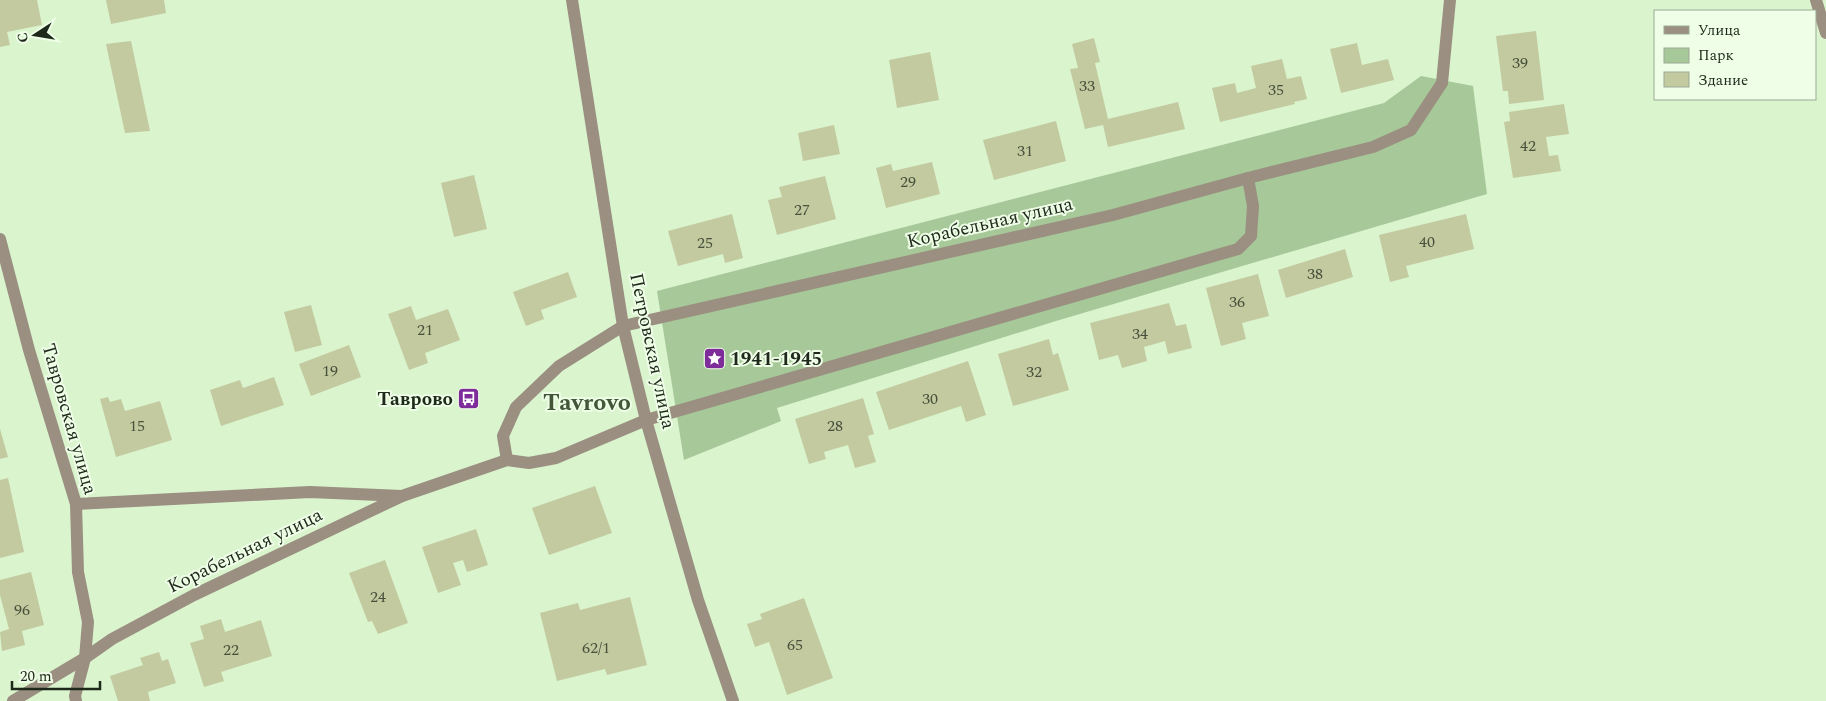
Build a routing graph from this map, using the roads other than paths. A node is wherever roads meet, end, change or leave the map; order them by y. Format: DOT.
graph roads {
  1 [pos="572,0"];
  2 [pos="1450,0"];
  3 [pos="1816,0"];
  4 [pos="1826,33"];
  5 [pos="1248,178"];
  6 [pos="0,239"];
  7 [pos="623,326"];
  8 [pos="646,420"];
  9 [pos="507,460"];
  10 [pos="402,496"];
  11 [pos="76,504"];
  12 [pos="85,658"];
  13 [pos="13,701"];
  14 [pos="76,701"];
  15 [pos="734,701"];
  1 -- 7 [label="street, Петровская улица"];
  2 -- 5 [label="street, Корабельная улица"];
  3 -- 4 [label="street"];
  5 -- 7 [label="street, Корабельная улица"];
  5 -- 8 [label="street, Корабельная улица"];
  6 -- 11 [label="street, Тавровская улица"];
  7 -- 8 [label="street, Петровская улица"];
  7 -- 9 [label="street, Корабельная улица"];
  8 -- 9 [label="street, Корабельная улица"];
  8 -- 15 [label="street, Петровская улица"];
  9 -- 10 [label="street, Корабельная улица"];
  10 -- 11 [label="street"];
  10 -- 12 [label="street, Корабельная улица"];
  11 -- 12 [label="street, Тавровская улица"];
  12 -- 13 [label="street, Корабельная улица"];
  12 -- 14 [label="street, Тавровская улица"];
}
